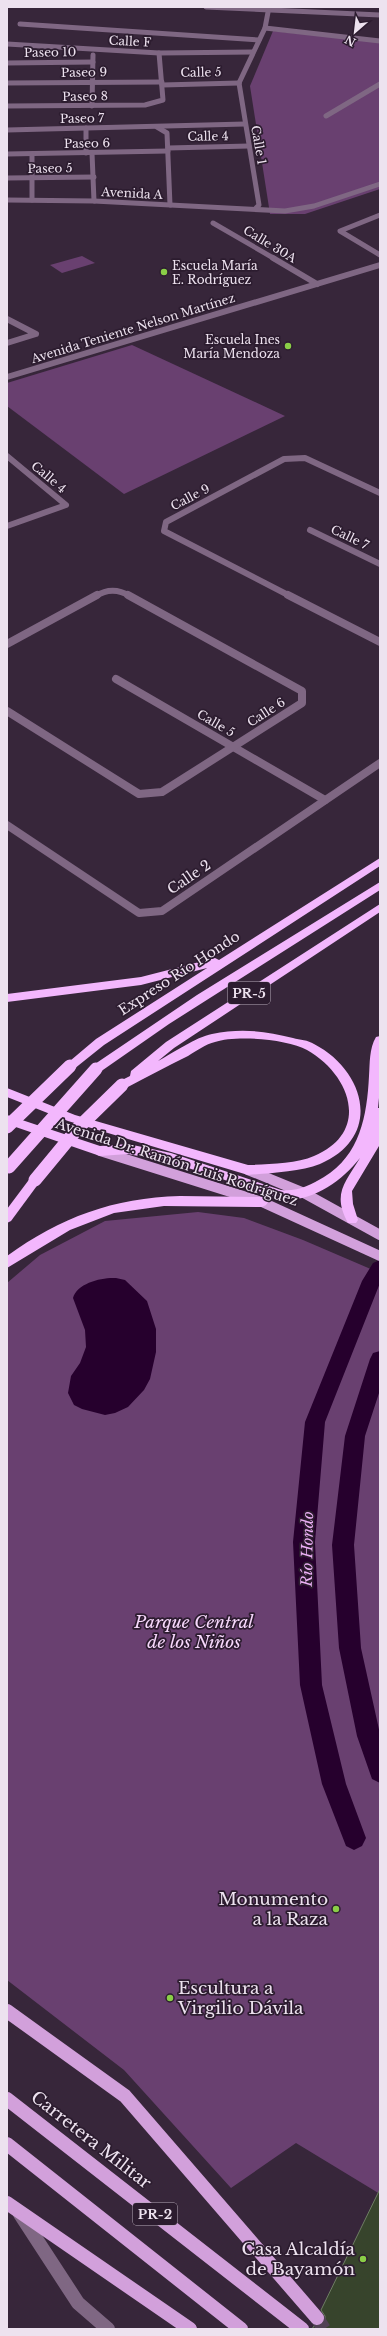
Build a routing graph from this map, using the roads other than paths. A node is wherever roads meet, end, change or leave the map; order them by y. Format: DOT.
graph roads {
  1 [pos="206,7"];
  2 [pos="270,9"];
  3 [pos="380,15"];
  4 [pos="20,24"];
  5 [pos="265,28"];
  6 [pos="259,40"];
  7 [pos="380,41"];
  8 [pos="7,44"];
  9 [pos="39,46"];
  10 [pos="93,49"];
  11 [pos="39,51"];
  12 [pos="159,52"];
  13 [pos="253,52"];
  14 [pos="93,62"];
  15 [pos="7,63"];
  16 [pos="92,82"];
  17 [pos="7,83"];
  18 [pos="162,83"];
  19 [pos="239,83"];
  20 [pos="380,84"];
  21 [pos="7,106"];
  22 [pos="92,106"];
  23 [pos="326,116"];
  24 [pos="246,124"];
  25 [pos="157,127"];
  26 [pos="86,128"];
  27 [pos="7,130"];
  28 [pos="249,146"];
  29 [pos="168,149"];
  30 [pos="86,153"];
  31 [pos="92,153"];
  32 [pos="7,154"];
  33 [pos="32,154"];
  34 [pos="94,177"];
  35 [pos="7,178"];
  36 [pos="33,178"];
  37 [pos="380,184"];
  38 [pos="7,200"];
  39 [pos="32,200"];
  40 [pos="94,201"];
  41 [pos="170,205"];
  42 [pos="256,208"];
  43 [pos="380,216"];
  44 [pos="213,223"];
  45 [pos="380,255"];
  46 [pos="380,265"];
  47 [pos="317,284"];
  48 [pos="7,319"];
  49 [pos="7,343"];
  50 [pos="7,377"];
  51 [pos="7,456"];
  52 [pos="380,493"];
  53 [pos="7,526"];
  54 [pos="310,530"];
  55 [pos="380,564"];
  56 [pos="380,642"];
  57 [pos="7,644"];
  58 [pos="116,679"];
  59 [pos="7,711"];
  60 [pos="233,747"];
  61 [pos="380,763"];
  62 [pos="325,800"];
  63 [pos="7,825"];
  64 [pos="380,861"];
  65 [pos="380,884"];
  66 [pos="380,907"];
  67 [pos="231,957"];
  68 [pos="7,998"];
  69 [pos="380,1040"];
  70 [pos="122,1085"];
  71 [pos="12,1094"];
  72 [pos="380,1102"];
  73 [pos="7,1119"];
  74 [pos="7,1127"];
  75 [pos="100,1151"];
  76 [pos="8,1168"];
  77 [pos="248,1170"];
  78 [pos="304,1193"];
  79 [pos="262,1202"];
  80 [pos="7,1218"];
  81 [pos="352,1220"];
  82 [pos="380,1235"];
  83 [pos="380,1256"];
  84 [pos="7,1263"];
  85 [pos="7,2012"];
  86 [pos="7,2099"];
  87 [pos="7,2144"];
  88 [pos="12,2206"];
  89 [pos="317,2318"];
  90 [pos="108,2329"];
  91 [pos="190,2329"];
  92 [pos="241,2329"];
  93 [pos="302,2329"];
  1 -- 2 [label="street"];
  2 -- 3 [label="street"];
  2 -- 5 [label="street"];
  4 -- 6 [label="street"];
  5 -- 6 [label="street"];
  5 -- 7 [label="street"];
  6 -- 13 [label="street"];
  8 -- 9 [label="street, Calle F"];
  9 -- 10 [label="street, Calle F"];
  9 -- 11 [label="street"];
  10 -- 12 [label="street, Calle F"];
  10 -- 14 [label="street"];
  12 -- 13 [label="street, Calle F"];
  12 -- 18 [label="street"];
  13 -- 19 [label="street"];
  14 -- 15 [label="street, Paseo 10"];
  14 -- 16 [label="street"];
  16 -- 17 [label="street, Paseo 9"];
  16 -- 18 [label="street, Paseo 9"];
  16 -- 22 [label="street"];
  18 -- 19 [label="street, Calle 5"];
  18 -- 22 [label="street, Paseo 8"];
  19 -- 24 [label="street, Calle 1"];
  20 -- 23 [label="street"];
  21 -- 22 [label="street, Paseo 8"];
  24 -- 25 [label="street, Paseo 7"];
  24 -- 28 [label="street, Calle 1"];
  25 -- 26 [label="street, Paseo 7"];
  25 -- 29 [label="street"];
  26 -- 27 [label="street, Paseo 7"];
  26 -- 30 [label="street"];
  28 -- 29 [label="street, Calle 4"];
  28 -- 42 [label="street, Calle 1"];
  29 -- 31 [label="street, Paseo 6"];
  29 -- 41 [label="street"];
  30 -- 31 [label="street, Paseo 6"];
  30 -- 33 [label="street, Paseo 6"];
  31 -- 34 [label="street"];
  32 -- 33 [label="street, Paseo 6"];
  33 -- 36 [label="street"];
  34 -- 36 [label="street, Paseo 5"];
  34 -- 40 [label="street"];
  35 -- 36 [label="street, Paseo 5"];
  36 -- 39 [label="street"];
  37 -- 42 [label="street, Avenida A"];
  38 -- 39 [label="street, Avenida A"];
  39 -- 40 [label="street, Avenida A"];
  40 -- 41 [label="street, Avenida A"];
  41 -- 42 [label="street, Avenida A"];
  43 -- 45 [label="street"];
  44 -- 47 [label="street, Calle 30A"];
  46 -- 47 [label="street, Avenida Teniente Nelson Martínez"];
  47 -- 50 [label="street, Avenida Teniente Nelson Martínez"];
  48 -- 49 [label="street"];
  51 -- 53 [label="street, Calle 4"];
  52 -- 56 [label="street, Calle 9"];
  54 -- 55 [label="street, Calle 7"];
  57 -- 60 [label="street, Calle 6"];
  58 -- 60 [label="street, Calle 5"];
  59 -- 60 [label="street, Calle 6"];
  60 -- 62 [label="street, Calle 5"];
  61 -- 62 [label="street, Calle 2"];
  62 -- 63 [label="street, Calle 2"];
  64 -- 67 [label="highway, Expreso Río Hondo / PR-5"];
  65 -- 76 [label="highway, bridge"];
  66 -- 70 [label="highway, PR-5"];
  67 -- 68 [label="highway"];
  67 -- 74 [label="highway, Expreso Río Hondo / PR-5, bridge"];
  69 -- 78 [label="highway"];
  70 -- 77 [label="highway"];
  70 -- 80 [label="highway, PR-5, bridge"];
  71 -- 77 [label="highway, Avenida Dr. Ramón Luis Rodríguez"];
  72 -- 81 [label="highway"];
  73 -- 75 [label="highway, Avenida Dr. Ramón Luis Rodríguez"];
  75 -- 78 [label="highway"];
  75 -- 79 [label="main road, Avenida Dr. Ramón Luis Rodríguez"];
  77 -- 78 [label="main road, Avenida Dr. Ramón Luis Rodríguez"];
  78 -- 81 [label="main road, Avenida Dr. Ramón Luis Rodríguez"];
  79 -- 83 [label="main road, Avenida Dr. Ramón Luis Rodríguez"];
  79 -- 84 [label="highway"];
  81 -- 82 [label="main road, Avenida Dr. Ramón Luis Rodríguez"];
  85 -- 89 [label="main road"];
  86 -- 93 [label="main road, Carretera Militar / PR-2"];
  87 -- 92 [label="main road, PR-2"];
  88 -- 90 [label="street"];
  88 -- 91 [label="main road"];
}
